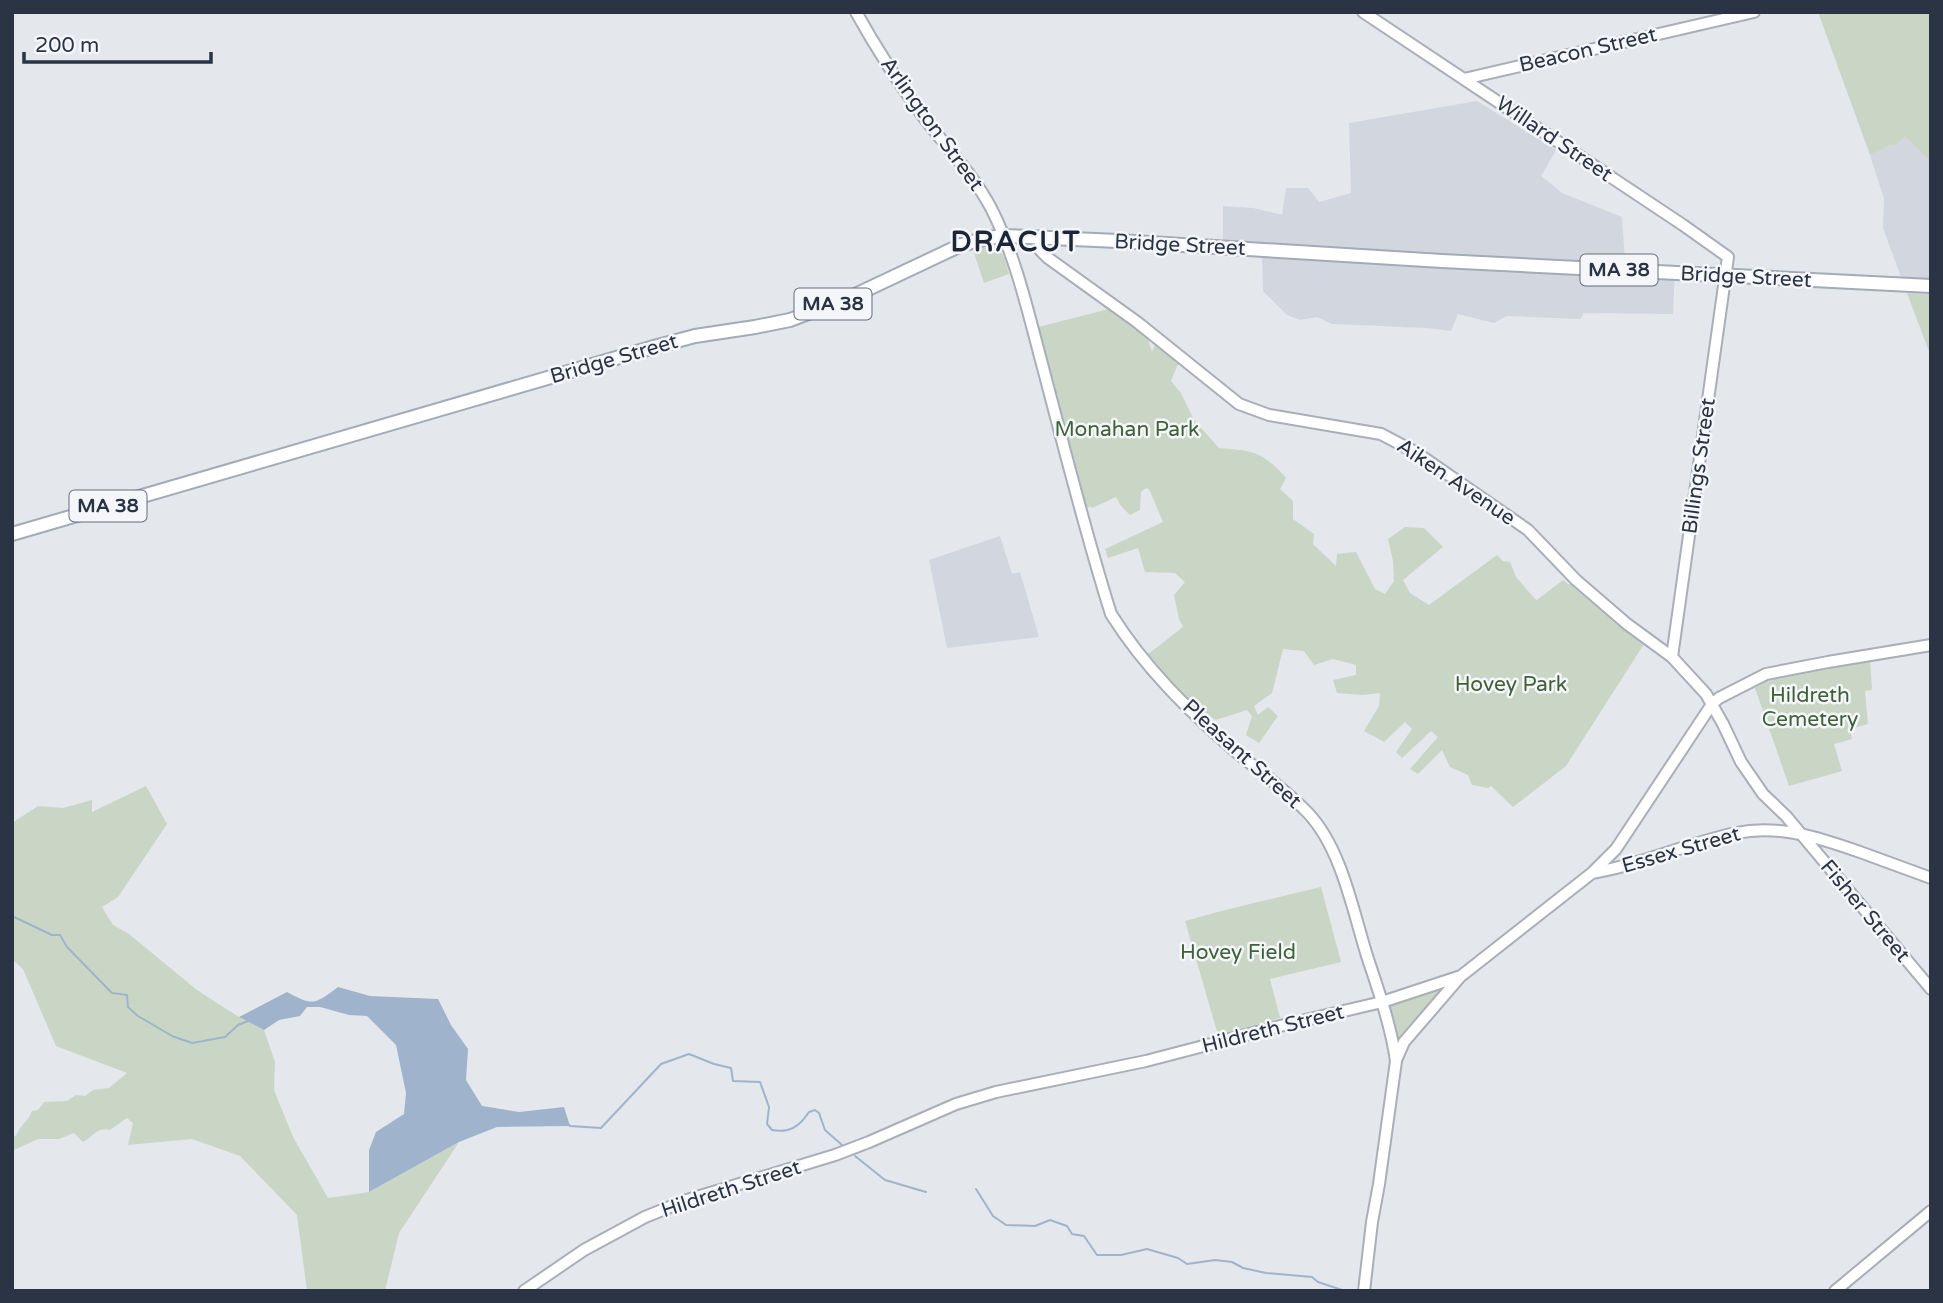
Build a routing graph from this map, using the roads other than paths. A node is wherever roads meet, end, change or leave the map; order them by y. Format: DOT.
graph roads {
  1 [pos="856,12"];
  2 [pos="1363,12"];
  3 [pos="1754,12"];
  4 [pos="1464,79"];
  5 [pos="1004,236"];
  6 [pos="1040,238"];
  7 [pos="1726,276"];
  8 [pos="1931,286"];
  9 [pos="12,534"];
  10 [pos="1931,645"];
  11 [pos="1672,657"];
  12 [pos="1712,704"];
  13 [pos="1798,833"];
  14 [pos="1592,873"];
  15 [pos="1931,878"];
  16 [pos="1461,976"];
  17 [pos="1931,989"];
  18 [pos="1382,1002"];
  19 [pos="1396,1061"];
  20 [pos="1931,1211"];
  21 [pos="1837,1290"];
  22 [pos="524,1291"];
  23 [pos="1364,1291"];
  1 -- 5 [label="street, Arlington Street"];
  2 -- 4 [label="street, Willard Street"];
  3 -- 4 [label="street, Beacon Street"];
  4 -- 7 [label="street, Willard Street"];
  5 -- 6 [label="main road, Bridge Street / MA 38"];
  5 -- 9 [label="main road, Bridge Street / MA 38"];
  5 -- 18 [label="street, Pleasant Street"];
  6 -- 7 [label="main road, Bridge Street / MA 38"];
  6 -- 11 [label="street, Aiken Avenue"];
  7 -- 8 [label="main road, Bridge Street / MA 38"];
  7 -- 11 [label="street, Billings Street"];
  10 -- 12 [label="street, Hildreth Street"];
  11 -- 12 [label="street, Aiken Avenue"];
  12 -- 13 [label="street, Aiken Avenue"];
  12 -- 14 [label="street, Hildreth Street"];
  13 -- 14 [label="street, Essex Street"];
  13 -- 15 [label="street, Essex Street"];
  13 -- 17 [label="street, Fisher Street"];
  14 -- 16 [label="street, Hildreth Street"];
  16 -- 18 [label="street, Hildreth Street"];
  16 -- 19 [label="street"];
  18 -- 19 [label="street, Pleasant Street"];
  18 -- 22 [label="street, Hildreth Street"];
  19 -- 23 [label="street, Pleasant Street"];
  20 -- 21 [label="street"];
}
